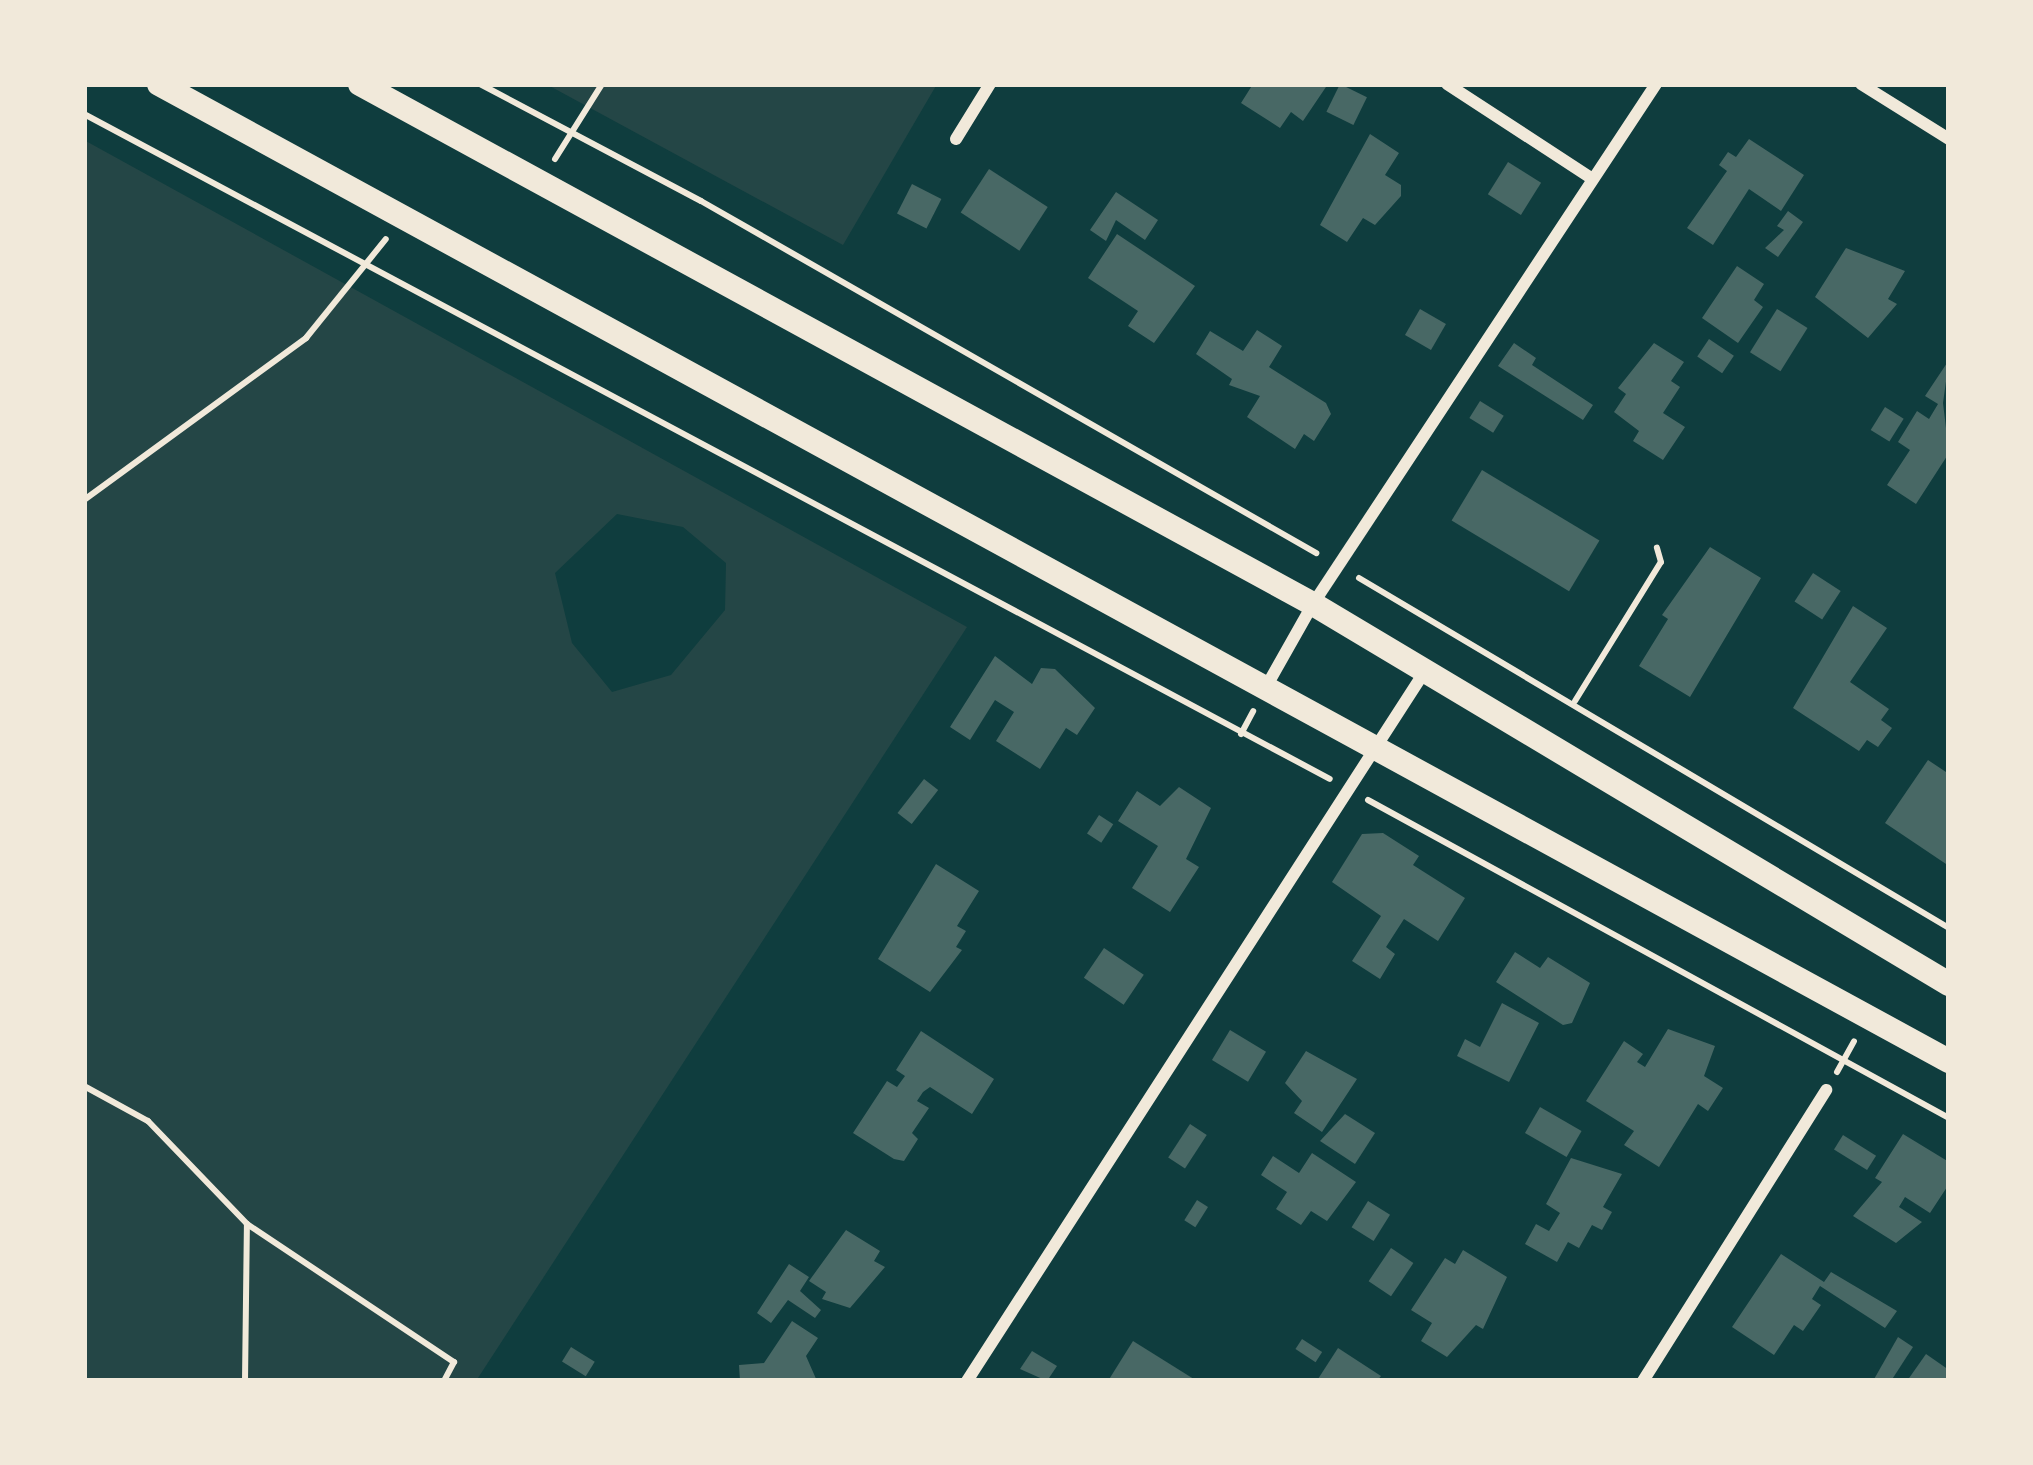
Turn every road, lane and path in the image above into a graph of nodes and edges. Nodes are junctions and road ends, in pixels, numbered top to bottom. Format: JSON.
{"nodes":[{"id":1,"x":159,"y":84,"type":"edge"},
{"id":2,"x":359,"y":84,"type":"edge"},
{"id":3,"x":479,"y":84,"type":"edge"},
{"id":4,"x":602,"y":84,"type":"edge"},
{"id":5,"x":990,"y":84,"type":"edge"},
{"id":6,"x":1447,"y":84,"type":"edge"},
{"id":7,"x":1656,"y":84,"type":"edge"},
{"id":8,"x":1861,"y":84,"type":"edge"},
{"id":9,"x":84,"y":114,"type":"edge"},
{"id":10,"x":571,"y":133,"type":"junction"},
{"id":11,"x":956,"y":139,"type":"dead end"},
{"id":12,"x":1949,"y":139,"type":"edge"},
{"id":13,"x":1591,"y":178,"type":"junction"},
{"id":14,"x":541,"y":183,"type":"junction"},
{"id":15,"x":404,"y":217,"type":"junction"},
{"id":16,"x":362,"y":269,"type":"junction"},
{"id":17,"x":84,"y":500,"type":"edge"},
{"id":18,"x":1657,"y":548,"type":"dead end"},
{"id":19,"x":1337,"y":566,"type":"junction"},
{"id":20,"x":1313,"y":604,"type":"junction"},
{"id":21,"x":1426,"y":671,"type":"junction"},
{"id":22,"x":1266,"y":687,"type":"junction"},
{"id":23,"x":1575,"y":701,"type":"junction"},
{"id":24,"x":1378,"y":748,"type":"junction"},
{"id":25,"x":1312,"y":770,"type":"dead end"},
{"id":26,"x":1370,"y":801,"type":"dead end"},
{"id":27,"x":1949,"y":928,"type":"edge"},
{"id":28,"x":1949,"y":984,"type":"edge"},
{"id":29,"x":1868,"y":1016,"type":"junction"},
{"id":30,"x":1843,"y":1060,"type":"junction"},
{"id":31,"x":1949,"y":1061,"type":"edge"},
{"id":32,"x":84,"y":1086,"type":"edge"},
{"id":33,"x":1826,"y":1090,"type":"joint"},
{"id":34,"x":1949,"y":1118,"type":"edge"},
{"id":35,"x":247,"y":1224,"type":"junction"},
{"id":36,"x":245,"y":1381,"type":"edge"},
{"id":37,"x":444,"y":1381,"type":"edge"},
{"id":38,"x":967,"y":1381,"type":"edge"},
{"id":39,"x":1643,"y":1381,"type":"edge"}],
"edges":[{"from":1,"to":15,"type":"main road"},
{"from":2,"to":14,"type":"main road"},
{"from":3,"to":10,"type":"path"},
{"from":4,"to":10,"type":"path"},
{"from":5,"to":11,"type":"street"},
{"from":6,"to":13,"type":"street"},
{"from":7,"to":13,"type":"street"},
{"from":8,"to":12,"type":"street"},
{"from":9,"to":16,"type":"path"},
{"from":10,"to":14,"type":"path"},
{"from":10,"to":19,"type":"path"},
{"from":13,"to":19,"type":"street"},
{"from":14,"to":20,"type":"main road"},
{"from":15,"to":16,"type":"path"},
{"from":15,"to":22,"type":"main road"},
{"from":16,"to":17,"type":"path"},
{"from":16,"to":25,"type":"path"},
{"from":18,"to":23,"type":"path"},
{"from":19,"to":20,"type":"street"},
{"from":19,"to":23,"type":"path"},
{"from":20,"to":21,"type":"main road"},
{"from":20,"to":22,"type":"street"},
{"from":21,"to":24,"type":"street"},
{"from":21,"to":28,"type":"main road"},
{"from":22,"to":24,"type":"main road"},
{"from":23,"to":27,"type":"path"},
{"from":24,"to":29,"type":"main road"},
{"from":24,"to":38,"type":"street"},
{"from":26,"to":30,"type":"path"},
{"from":29,"to":30,"type":"path"},
{"from":29,"to":31,"type":"main road"},
{"from":30,"to":33,"type":"path"},
{"from":30,"to":34,"type":"path"},
{"from":32,"to":35,"type":"path"},
{"from":33,"to":39,"type":"street"},
{"from":35,"to":36,"type":"path"},
{"from":35,"to":37,"type":"path"}]}
